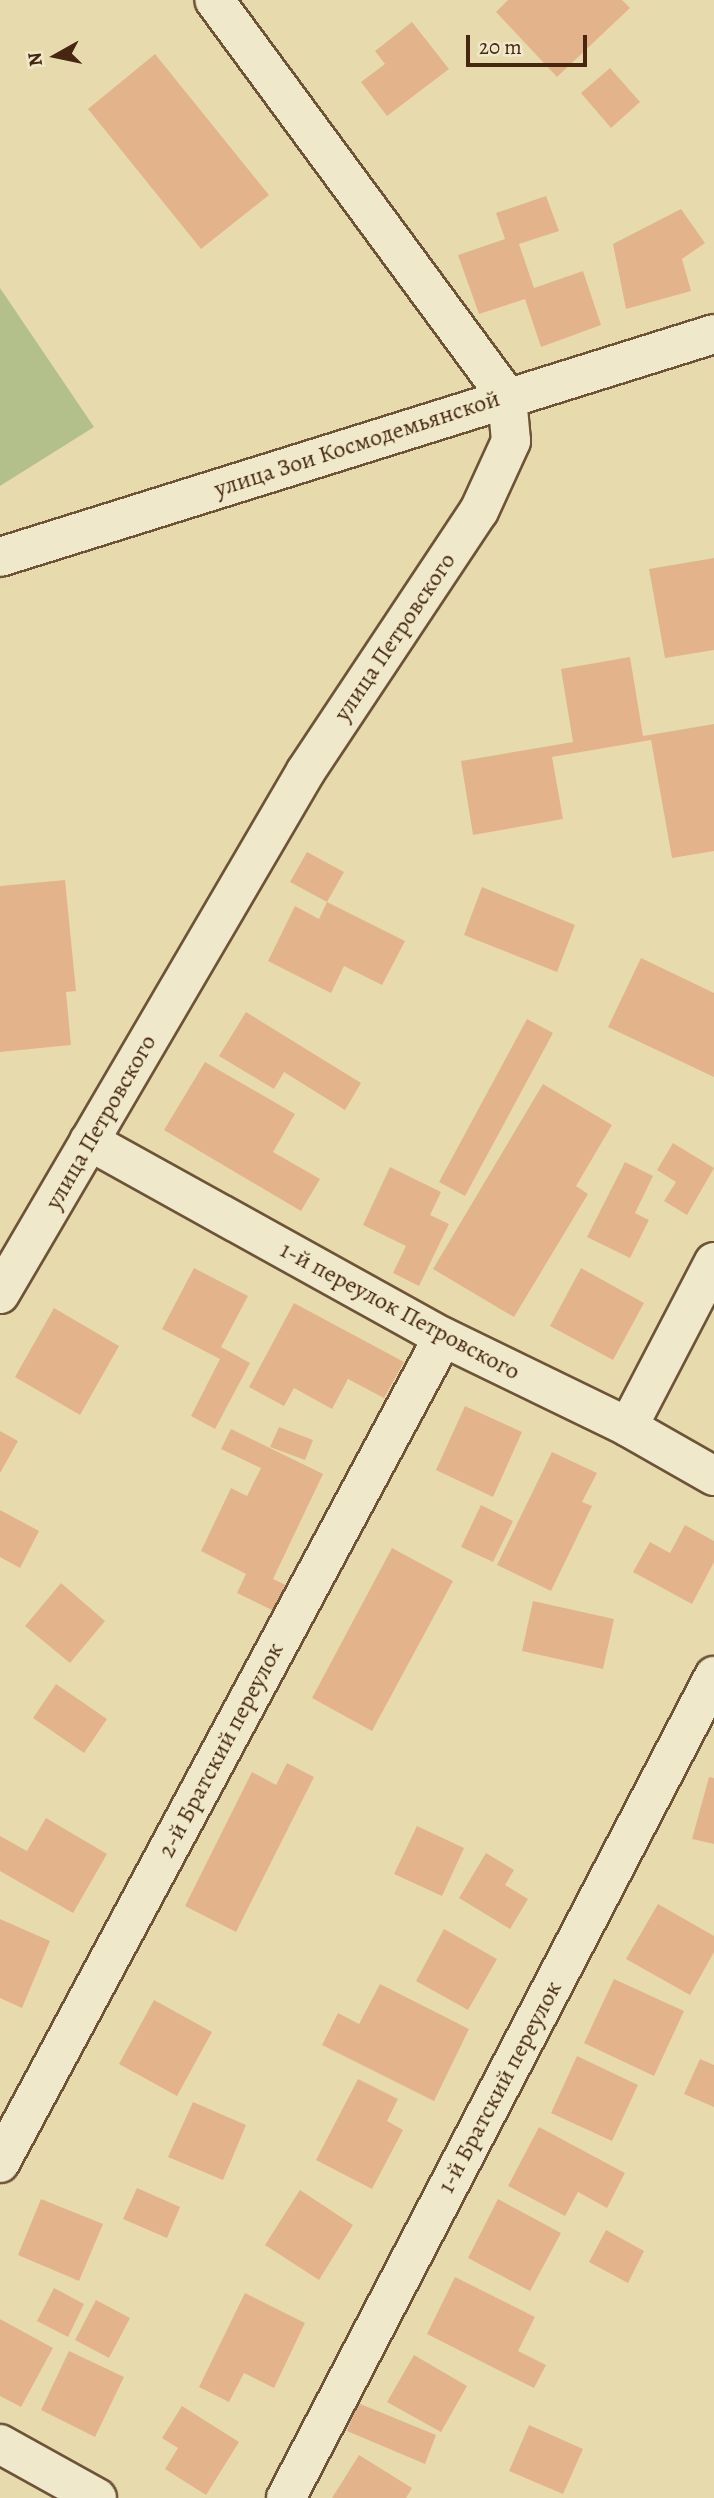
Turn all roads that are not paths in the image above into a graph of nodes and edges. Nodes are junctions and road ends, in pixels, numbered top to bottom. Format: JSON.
{"nodes":[{"id":1,"x":214,"y":0,"type":"edge"},
{"id":2,"x":714,"y":334,"type":"edge"},
{"id":3,"x":507,"y":397,"type":"junction"},
{"id":4,"x":0,"y":557,"type":"edge"},
{"id":5,"x":89,"y":1142,"type":"junction"},
{"id":6,"x":714,"y":1262,"type":"edge"},
{"id":7,"x":0,"y":1294,"type":"edge"},
{"id":8,"x":443,"y":1337,"type":"junction"},
{"id":9,"x":628,"y":1427,"type":"junction"},
{"id":10,"x":714,"y":1476,"type":"edge"},
{"id":11,"x":714,"y":1676,"type":"edge"},
{"id":12,"x":0,"y":2163,"type":"edge"},
{"id":13,"x":0,"y":2444,"type":"edge"},
{"id":14,"x":97,"y":2498,"type":"edge"},
{"id":15,"x":286,"y":2498,"type":"edge"}],
"edges":[{"from":1,"to":3,"type":"street"},
{"from":2,"to":3,"type":"street","name":"улица Зои Космодемьянской"},
{"from":3,"to":4,"type":"street","name":"улица Зои Космодемьянской"},
{"from":3,"to":5,"type":"street","name":"улица Петровского"},
{"from":5,"to":7,"type":"street","name":"улица Петровского"},
{"from":5,"to":8,"type":"street","name":"1-й переулок Петровского"},
{"from":6,"to":9,"type":"street"},
{"from":8,"to":9,"type":"street","name":"1-й переулок Петровского"},
{"from":8,"to":12,"type":"street","name":"2-й Братский переулок"},
{"from":9,"to":10,"type":"street","name":"1-й переулок Петровского"},
{"from":11,"to":15,"type":"street","name":"1-й Братский переулок"},
{"from":13,"to":14,"type":"street"}]}
